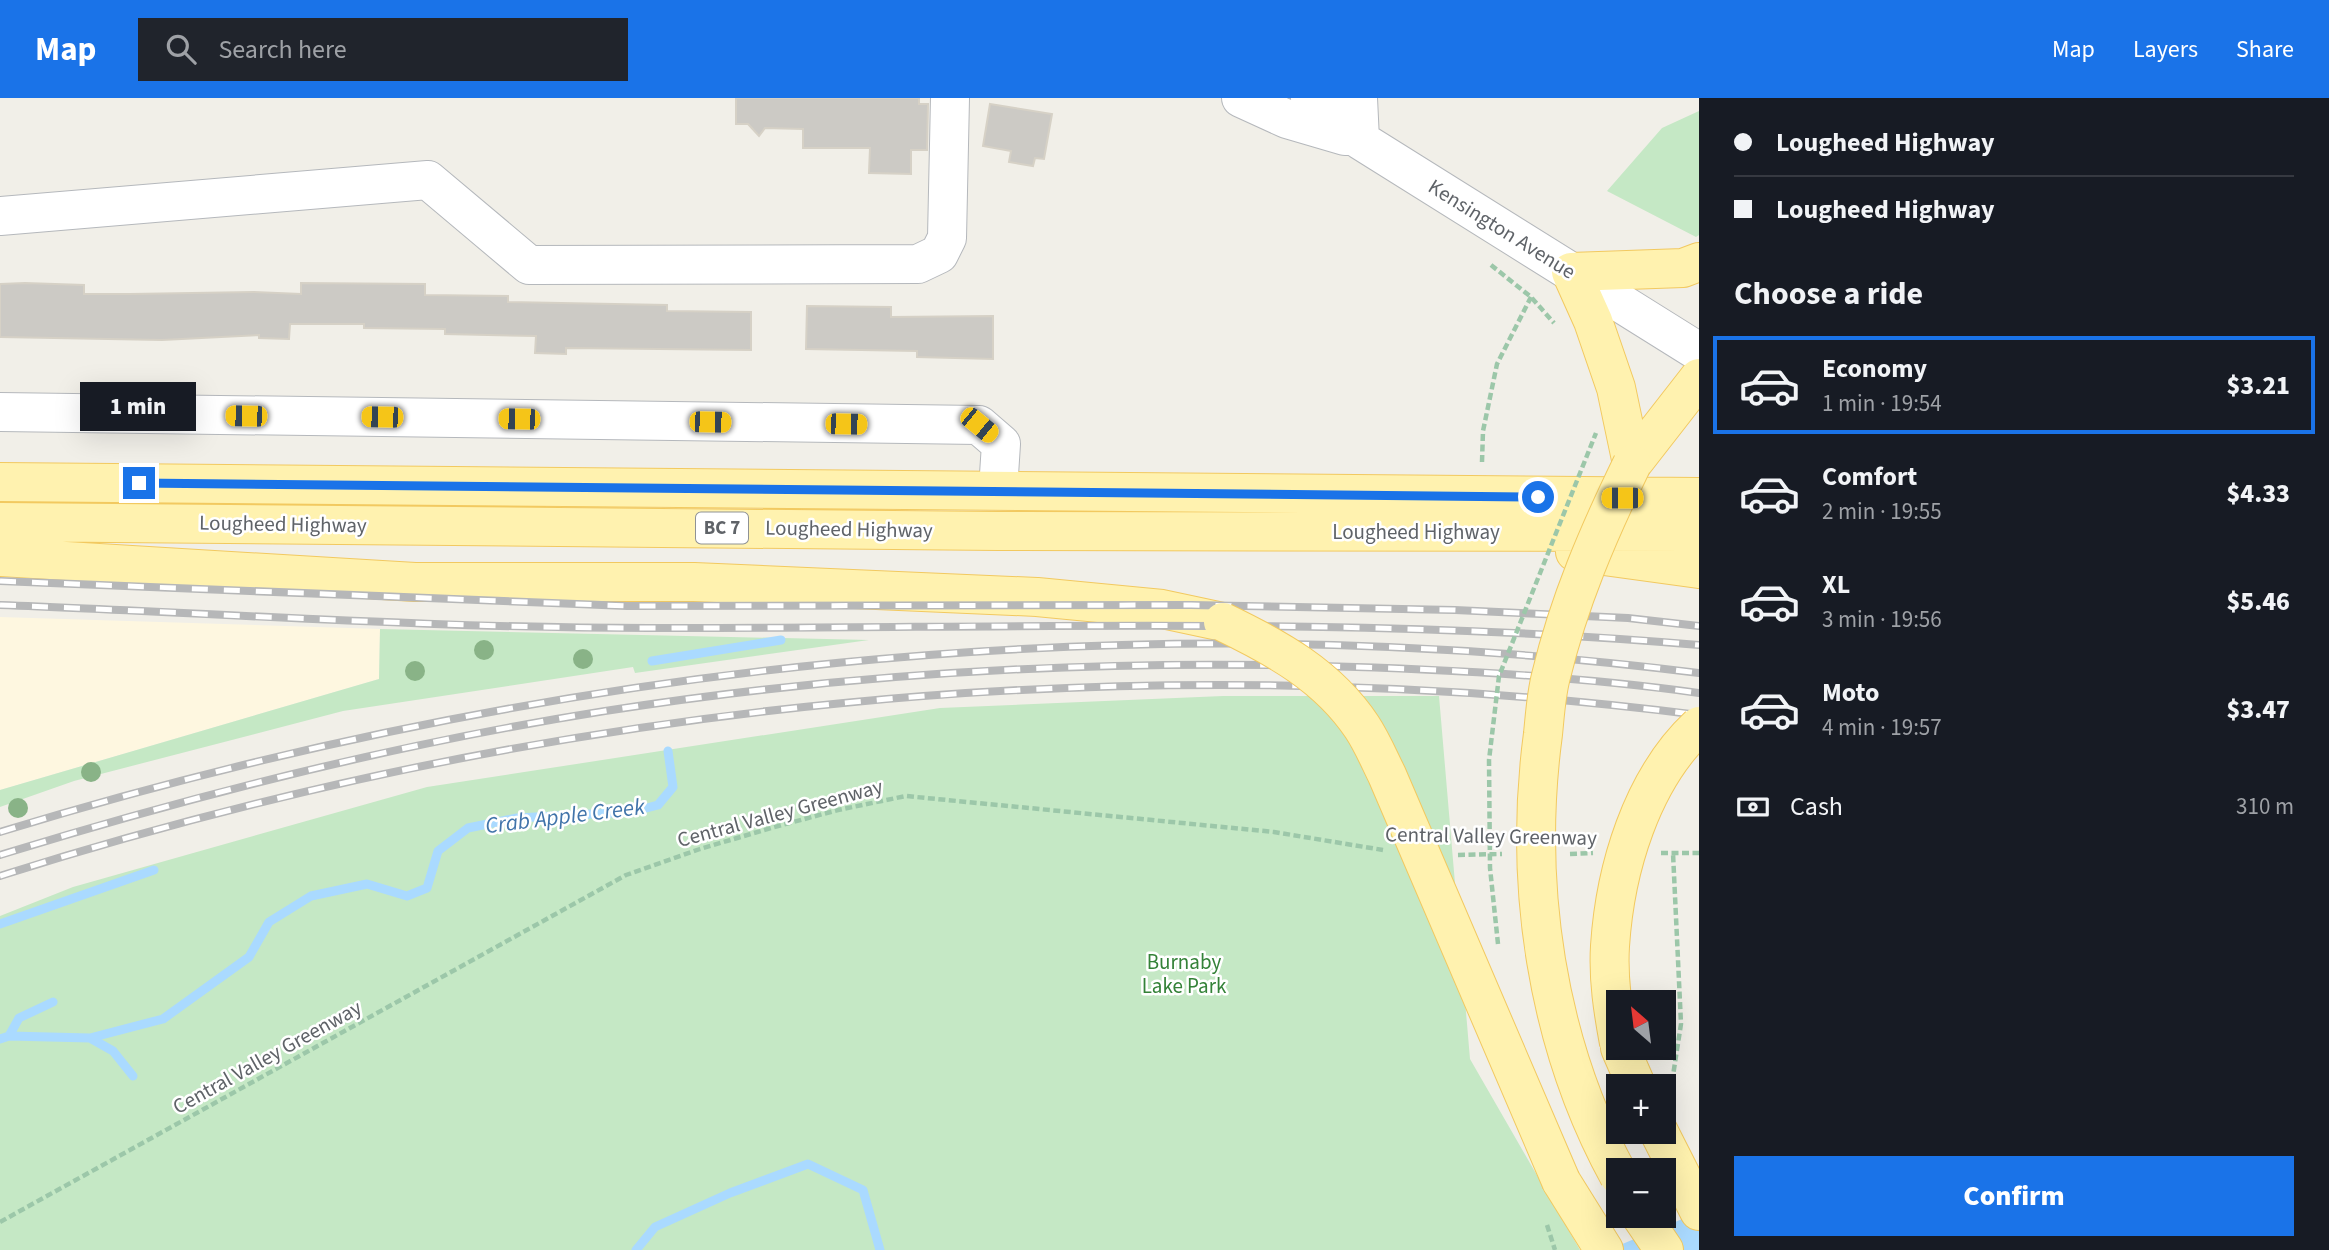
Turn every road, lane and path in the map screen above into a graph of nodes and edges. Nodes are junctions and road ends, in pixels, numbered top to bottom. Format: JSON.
{"nodes":[{"id":1,"x":950,"y":98,"type":"edge"},
{"id":2,"x":1241,"y":98,"type":"edge"},
{"id":3,"x":1310,"y":98,"type":"edge"},
{"id":4,"x":1358,"y":98,"type":"edge"},
{"id":5,"x":1360,"y":140,"type":"junction"},
{"id":6,"x":0,"y":216,"type":"edge"},
{"id":7,"x":1699,"y":262,"type":"edge"},
{"id":8,"x":1489,"y":263,"type":"dead end"},
{"id":9,"x":1571,"y":272,"type":"junction"},
{"id":10,"x":1531,"y":298,"type":"junction"},
{"id":11,"x":1558,"y":327,"type":"dead end"},
{"id":12,"x":1699,"y":352,"type":"edge"},
{"id":13,"x":1699,"y":378,"type":"edge"},
{"id":14,"x":0,"y":412,"type":"edge"},
{"id":15,"x":1620,"y":439,"type":"junction"},
{"id":16,"x":1481,"y":466,"type":"dead end"},
{"id":17,"x":0,"y":482,"type":"edge"},
{"id":18,"x":998,"y":490,"type":"junction"},
{"id":19,"x":1699,"y":497,"type":"edge"},
{"id":20,"x":0,"y":522,"type":"edge"},
{"id":21,"x":1699,"y":532,"type":"edge"},
{"id":22,"x":1445,"y":533,"type":"junction"},
{"id":23,"x":0,"y":557,"type":"edge"},
{"id":24,"x":1699,"y":569,"type":"edge"},
{"id":25,"x":1699,"y":726,"type":"edge"},
{"id":26,"x":1384,"y":850,"type":"dead end"},
{"id":27,"x":1607,"y":853,"type":"dead end"},
{"id":28,"x":1660,"y":853,"type":"dead end"},
{"id":29,"x":1673,"y":853,"type":"junction"},
{"id":30,"x":1699,"y":853,"type":"edge"},
{"id":31,"x":1449,"y":854,"type":"dead end"},
{"id":32,"x":1515,"y":854,"type":"dead end"},
{"id":33,"x":1567,"y":854,"type":"dead end"},
{"id":34,"x":1611,"y":990,"type":"edge"},
{"id":35,"x":1629,"y":1060,"type":"edge"},
{"id":36,"x":1640,"y":1074,"type":"edge"},
{"id":37,"x":1660,"y":1074,"type":"edge"},
{"id":38,"x":1665,"y":1144,"type":"edge"},
{"id":39,"x":1609,"y":1158,"type":"edge"},
{"id":40,"x":1699,"y":1211,"type":"edge"},
{"id":41,"x":0,"y":1222,"type":"edge"},
{"id":42,"x":1649,"y":1228,"type":"edge"},
{"id":43,"x":1550,"y":1238,"type":"dead end"},
{"id":44,"x":1555,"y":1250,"type":"edge"},
{"id":45,"x":1604,"y":1250,"type":"edge"},
{"id":46,"x":1664,"y":1250,"type":"edge"}],
"edges":[{"from":1,"to":6,"type":"street"},
{"from":2,"to":5,"type":"street"},
{"from":3,"to":5,"type":"street","name":"Kensington Avenue"},
{"from":4,"to":5,"type":"street"},
{"from":5,"to":9,"type":"street","name":"Kensington Avenue"},
{"from":7,"to":9,"type":"main road"},
{"from":8,"to":10,"type":"path"},
{"from":9,"to":12,"type":"street","name":"Kensington Avenue"},
{"from":9,"to":15,"type":"main road"},
{"from":10,"to":11,"type":"path"},
{"from":10,"to":16,"type":"path"},
{"from":13,"to":15,"type":"main road"},
{"from":14,"to":18,"type":"street"},
{"from":15,"to":39,"type":"main road","bridge":true},
{"from":17,"to":18,"type":"main road","name":"Lougheed Highway","number":"BC 7"},
{"from":18,"to":19,"type":"main road","name":"Lougheed Highway","number":"BC 7"},
{"from":20,"to":22,"type":"main road","name":"Lougheed Highway","number":"BC 7"},
{"from":21,"to":22,"type":"main road","name":"Lougheed Highway","number":"BC 7"},
{"from":22,"to":24,"type":"main road"},
{"from":23,"to":45,"type":"main road","bridge":true},
{"from":25,"to":34,"type":"main road","bridge":true},
{"from":26,"to":41,"type":"path","name":"Central Valley Greenway"},
{"from":27,"to":33,"type":"path","name":"Central Valley Greenway"},
{"from":28,"to":29,"type":"path"},
{"from":29,"to":30,"type":"path"},
{"from":29,"to":37,"type":"path"},
{"from":31,"to":32,"type":"path","name":"Central Valley Greenway"},
{"from":35,"to":36,"type":"main road"},
{"from":38,"to":40,"type":"main road"},
{"from":42,"to":46,"type":"main road"},
{"from":43,"to":44,"type":"path"}]}
